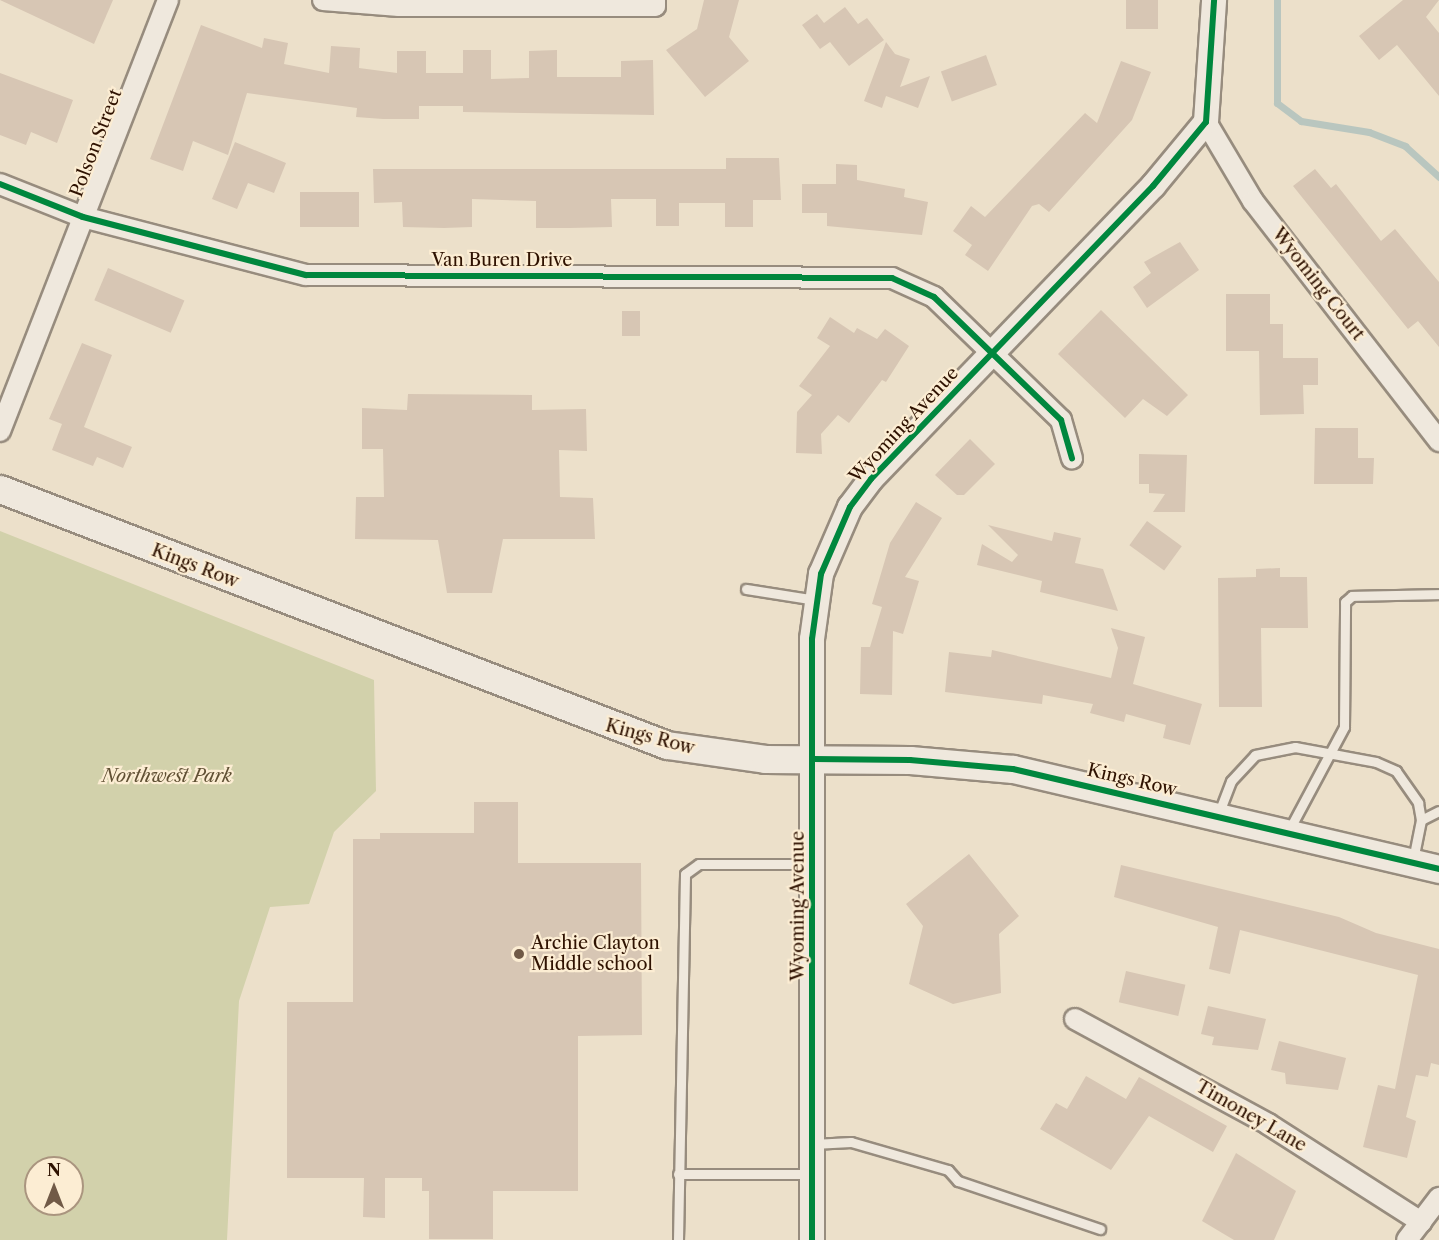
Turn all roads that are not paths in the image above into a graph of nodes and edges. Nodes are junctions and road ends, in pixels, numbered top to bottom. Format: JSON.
{"nodes":[{"id":1,"x":168,"y":0,"type":"edge"},
{"id":2,"x":323,"y":0,"type":"edge"},
{"id":3,"x":1214,"y":0,"type":"edge"},
{"id":4,"x":655,"y":3,"type":"edge"},
{"id":5,"x":1206,"y":122,"type":"junction"},
{"id":6,"x":0,"y":184,"type":"edge"},
{"id":7,"x":83,"y":217,"type":"junction"},
{"id":8,"x":993,"y":352,"type":"junction"},
{"id":9,"x":0,"y":431,"type":"edge"},
{"id":10,"x":1439,"y":441,"type":"edge"},
{"id":11,"x":1072,"y":458,"type":"dead end"},
{"id":12,"x":0,"y":489,"type":"edge"},
{"id":13,"x":746,"y":588,"type":"dead end"},
{"id":14,"x":1439,"y":594,"type":"edge"},
{"id":15,"x":816,"y":600,"type":"junction"},
{"id":16,"x":1327,"y":753,"type":"junction"},
{"id":17,"x":813,"y":759,"type":"junction"},
{"id":18,"x":1439,"y":811,"type":"edge"},
{"id":19,"x":1218,"y":815,"type":"junction"},
{"id":20,"x":1421,"y":820,"type":"junction"},
{"id":21,"x":1288,"y":832,"type":"junction"},
{"id":22,"x":1412,"y":862,"type":"junction"},
{"id":23,"x":813,"y":864,"type":"junction"},
{"id":24,"x":1439,"y":869,"type":"edge"},
{"id":25,"x":1076,"y":1019,"type":"dead end"},
{"id":26,"x":813,"y":1144,"type":"junction"},
{"id":27,"x":678,"y":1174,"type":"junction"},
{"id":28,"x":812,"y":1174,"type":"junction"},
{"id":29,"x":1439,"y":1198,"type":"edge"},
{"id":30,"x":1421,"y":1222,"type":"junction"},
{"id":31,"x":1101,"y":1229,"type":"dead end"},
{"id":32,"x":678,"y":1240,"type":"edge"},
{"id":33,"x":812,"y":1240,"type":"edge"},
{"id":34,"x":1407,"y":1240,"type":"edge"}],
"edges":[{"from":1,"to":7,"type":"street","name":"Polson Street"},
{"from":2,"to":4,"type":"street"},
{"from":3,"to":5,"type":"street"},
{"from":5,"to":8,"type":"street","name":"Wyoming Avenue"},
{"from":5,"to":10,"type":"street","name":"Wyoming Court"},
{"from":6,"to":7,"type":"street","name":"Van Buren Drive"},
{"from":7,"to":8,"type":"street","name":"Van Buren Drive"},
{"from":7,"to":9,"type":"street","name":"Polson Street"},
{"from":8,"to":11,"type":"street","name":"Van Buren Drive"},
{"from":8,"to":15,"type":"street","name":"Wyoming Avenue"},
{"from":12,"to":17,"type":"main road","name":"Kings Row"},
{"from":13,"to":15,"type":"lane"},
{"from":14,"to":16,"type":"lane"},
{"from":15,"to":17,"type":"street","name":"Wyoming Avenue"},
{"from":16,"to":19,"type":"lane"},
{"from":16,"to":20,"type":"lane"},
{"from":16,"to":21,"type":"lane"},
{"from":17,"to":19,"type":"main road","name":"Kings Row"},
{"from":17,"to":23,"type":"street","name":"Wyoming Avenue"},
{"from":18,"to":20,"type":"lane"},
{"from":19,"to":21,"type":"main road","name":"Kings Row"},
{"from":20,"to":22,"type":"lane"},
{"from":21,"to":22,"type":"main road","name":"Kings Row"},
{"from":22,"to":24,"type":"main road","name":"Kings Row"},
{"from":23,"to":26,"type":"street","name":"Wyoming Avenue"},
{"from":23,"to":27,"type":"lane"},
{"from":25,"to":30,"type":"street","name":"Timoney Lane"},
{"from":26,"to":28,"type":"street","name":"Wyoming Avenue"},
{"from":26,"to":31,"type":"lane"},
{"from":27,"to":28,"type":"lane"},
{"from":27,"to":32,"type":"lane"},
{"from":28,"to":33,"type":"street","name":"Wyoming Avenue"},
{"from":29,"to":30,"type":"street"},
{"from":30,"to":34,"type":"street"}]}
